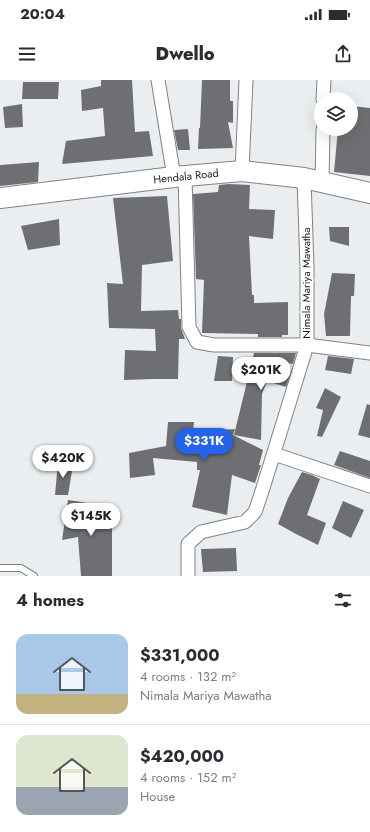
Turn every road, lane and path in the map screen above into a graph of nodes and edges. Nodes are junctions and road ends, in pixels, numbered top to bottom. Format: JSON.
{"nodes":[{"id":1,"x":158,"y":80,"type":"edge"},
{"id":2,"x":246,"y":80,"type":"edge"},
{"id":3,"x":324,"y":80,"type":"edge"},
{"id":4,"x":323,"y":92,"type":"edge"},
{"id":5,"x":322,"y":136,"type":"edge"},
{"id":6,"x":242,"y":171,"type":"junction"},
{"id":7,"x":179,"y":176,"type":"junction"},
{"id":8,"x":313,"y":180,"type":"junction"},
{"id":9,"x":370,"y":193,"type":"edge"},
{"id":10,"x":0,"y":198,"type":"edge"},
{"id":11,"x":307,"y":345,"type":"junction"},
{"id":12,"x":370,"y":353,"type":"edge"},
{"id":13,"x":274,"y":454,"type":"junction"},
{"id":14,"x":370,"y":486,"type":"edge"},
{"id":15,"x":0,"y":568,"type":"edge"},
{"id":16,"x":34,"y":576,"type":"edge"},
{"id":17,"x":188,"y":576,"type":"edge"}],
"edges":[{"from":1,"to":7,"type":"street"},
{"from":2,"to":6,"type":"street"},
{"from":3,"to":4,"type":"street"},
{"from":5,"to":8,"type":"street","name":"Nimala Mariya Mawatha"},
{"from":6,"to":7,"type":"main road","name":"Hendala Road"},
{"from":6,"to":8,"type":"main road","name":"Hendala Road"},
{"from":7,"to":10,"type":"main road","name":"Hendala Road"},
{"from":7,"to":11,"type":"street"},
{"from":8,"to":9,"type":"main road","name":"Hendala Road"},
{"from":8,"to":11,"type":"street","name":"Nimala Mariya Mawatha"},
{"from":11,"to":12,"type":"street"},
{"from":11,"to":13,"type":"street","name":"Nimala Mariya Mawatha"},
{"from":13,"to":14,"type":"street"},
{"from":13,"to":17,"type":"street","name":"Nimala Mariya Mawatha"},
{"from":15,"to":16,"type":"lane"}]}
